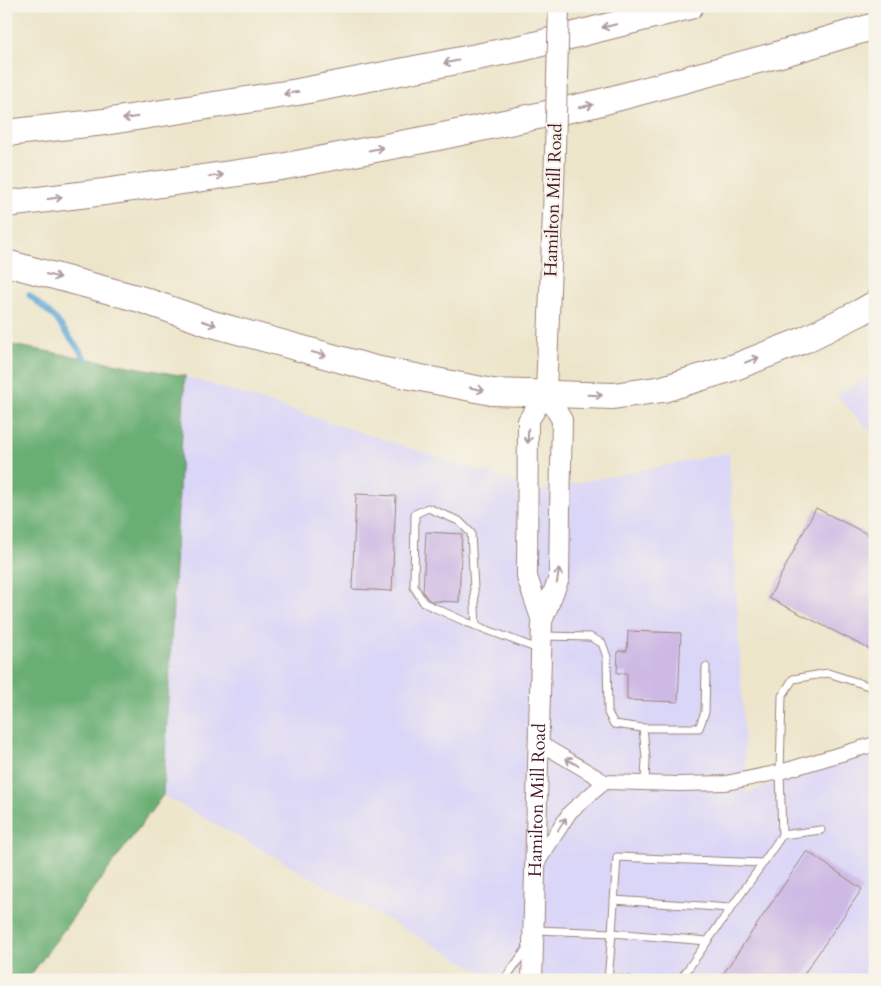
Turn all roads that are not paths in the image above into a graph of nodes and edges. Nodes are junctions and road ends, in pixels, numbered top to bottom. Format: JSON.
{"nodes":[{"id":1,"x":559,"y":6,"type":"edge"},
{"id":2,"x":690,"y":6,"type":"edge"},
{"id":3,"x":875,"y":26,"type":"edge"},
{"id":4,"x":6,"y":133,"type":"edge"},
{"id":5,"x":6,"y":204,"type":"edge"},
{"id":6,"x":6,"y":263,"type":"edge"},
{"id":7,"x":875,"y":304,"type":"edge"},
{"id":8,"x":546,"y":393,"type":"junction"},
{"id":9,"x":476,"y":626,"type":"junction"},
{"id":10,"x":541,"y":636,"type":"junction"},
{"id":11,"x":706,"y":667,"type":"dead end"},
{"id":12,"x":875,"y":688,"type":"edge"},
{"id":13,"x":642,"y":728,"type":"junction"},
{"id":14,"x":538,"y":742,"type":"junction"},
{"id":15,"x":875,"y":744,"type":"edge"},
{"id":16,"x":780,"y":772,"type":"junction"},
{"id":17,"x":606,"y":782,"type":"junction"},
{"id":18,"x":645,"y":783,"type":"junction"},
{"id":19,"x":821,"y":830,"type":"dead end"},
{"id":20,"x":782,"y":835,"type":"junction"},
{"id":21,"x":763,"y":863,"type":"junction"},
{"id":22,"x":536,"y":866,"type":"junction"},
{"id":23,"x":614,"y":900,"type":"junction"},
{"id":24,"x":730,"y":908,"type":"junction"},
{"id":25,"x":612,"y":933,"type":"junction"},
{"id":26,"x":533,"y":935,"type":"junction"},
{"id":27,"x":707,"y":941,"type":"junction"},
{"id":28,"x":875,"y":976,"type":"edge"},
{"id":29,"x":608,"y":979,"type":"edge"},
{"id":30,"x":504,"y":980,"type":"edge"},
{"id":31,"x":532,"y":980,"type":"edge"},
{"id":32,"x":630,"y":980,"type":"edge"},
{"id":33,"x":680,"y":980,"type":"edge"},
{"id":34,"x":871,"y":980,"type":"edge"}],
"edges":[{"from":1,"to":8,"type":"main road","name":"Hamilton Mill Road","bridge":true},
{"from":2,"to":4,"type":"highway","one_way":true},
{"from":5,"to":3,"type":"highway","one_way":true},
{"from":6,"to":8,"type":"highway","one_way":true},
{"from":8,"to":7,"type":"highway","one_way":true},
{"from":8,"to":10,"type":"main road","name":"Hamilton Mill Road","one_way":true},
{"from":10,"to":8,"type":"main road","name":"Hamilton Mill Road","one_way":true},
{"from":9,"to":9,"type":"lane"},
{"from":9,"to":10,"type":"lane"},
{"from":10,"to":13,"type":"lane"},
{"from":10,"to":14,"type":"main road","name":"Hamilton Mill Road"},
{"from":11,"to":13,"type":"lane"},
{"from":12,"to":16,"type":"lane"},
{"from":13,"to":18,"type":"lane"},
{"from":17,"to":14,"type":"street","one_way":true},
{"from":14,"to":22,"type":"main road","name":"Hamilton Mill Road"},
{"from":15,"to":16,"type":"street"},
{"from":16,"to":18,"type":"street"},
{"from":16,"to":20,"type":"lane"},
{"from":17,"to":18,"type":"street"},
{"from":22,"to":17,"type":"street","one_way":true},
{"from":19,"to":20,"type":"lane"},
{"from":20,"to":21,"type":"lane"},
{"from":21,"to":23,"type":"lane"},
{"from":21,"to":24,"type":"lane"},
{"from":22,"to":26,"type":"main road","name":"Hamilton Mill Road"},
{"from":23,"to":24,"type":"lane"},
{"from":23,"to":25,"type":"lane"},
{"from":24,"to":27,"type":"lane"},
{"from":25,"to":26,"type":"lane"},
{"from":25,"to":27,"type":"lane"},
{"from":25,"to":29,"type":"lane"},
{"from":26,"to":30,"type":"lane"},
{"from":26,"to":31,"type":"main road","name":"Hamilton Mill Road"},
{"from":27,"to":33,"type":"lane"},
{"from":28,"to":34,"type":"lane"},
{"from":29,"to":32,"type":"lane"}]}
